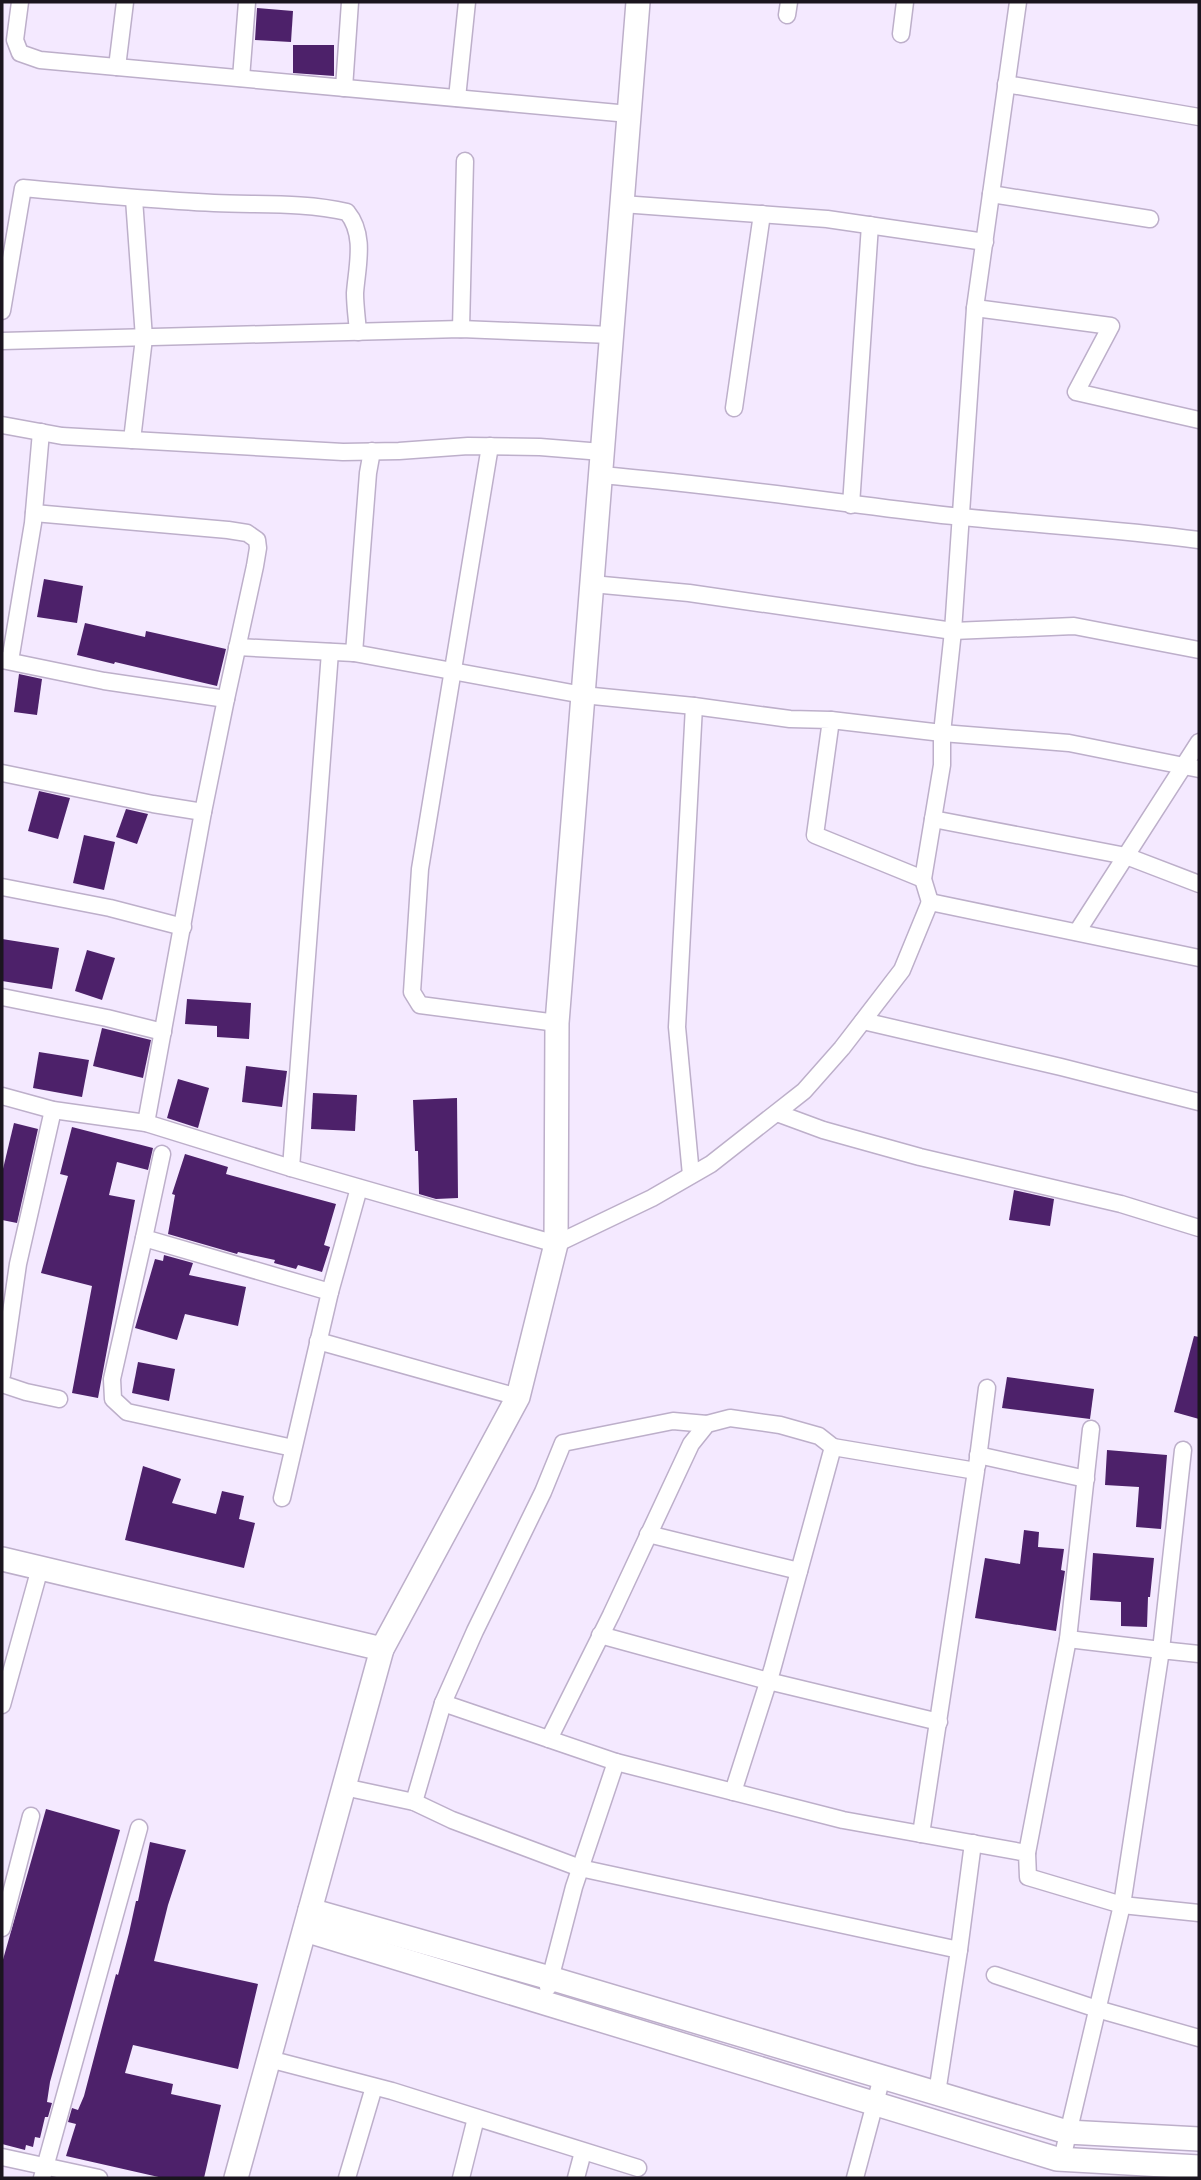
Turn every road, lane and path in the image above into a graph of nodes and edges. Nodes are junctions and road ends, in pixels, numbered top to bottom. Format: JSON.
{"nodes":[{"id":1,"x":20,"y":2,"type":"edge"},
{"id":2,"x":125,"y":2,"type":"edge"},
{"id":3,"x":247,"y":2,"type":"edge"},
{"id":4,"x":350,"y":2,"type":"edge"},
{"id":5,"x":467,"y":2,"type":"edge"},
{"id":6,"x":638,"y":2,"type":"edge"},
{"id":7,"x":905,"y":2,"type":"edge"},
{"id":8,"x":1018,"y":2,"type":"edge"},
{"id":9,"x":901,"y":34,"type":"dead end"},
{"id":10,"x":117,"y":67,"type":"junction"},
{"id":11,"x":242,"y":78,"type":"junction"},
{"id":12,"x":1006,"y":84,"type":"junction"},
{"id":13,"x":344,"y":88,"type":"junction"},
{"id":14,"x":457,"y":98,"type":"junction"},
{"id":15,"x":629,"y":114,"type":"junction"},
{"id":16,"x":1199,"y":117,"type":"edge"},
{"id":17,"x":465,"y":161,"type":"dead end"},
{"id":18,"x":991,"y":194,"type":"junction"},
{"id":19,"x":134,"y":199,"type":"junction"},
{"id":20,"x":622,"y":204,"type":"junction"},
{"id":21,"x":762,"y":214,"type":"junction"},
{"id":22,"x":1150,"y":219,"type":"dead end"},
{"id":23,"x":870,"y":225,"type":"junction"},
{"id":24,"x":985,"y":242,"type":"junction"},
{"id":25,"x":975,"y":308,"type":"junction"},
{"id":26,"x":2,"y":311,"type":"edge"},
{"id":27,"x":461,"y":329,"type":"junction"},
{"id":28,"x":358,"y":332,"type":"junction"},
{"id":29,"x":611,"y":335,"type":"junction"},
{"id":30,"x":144,"y":338,"type":"junction"},
{"id":31,"x":2,"y":341,"type":"edge"},
{"id":32,"x":734,"y":408,"type":"dead end"},
{"id":33,"x":1199,"y":420,"type":"edge"},
{"id":34,"x":2,"y":425,"type":"edge"},
{"id":35,"x":41,"y":432,"type":"junction"},
{"id":36,"x":132,"y":440,"type":"junction"},
{"id":37,"x":490,"y":446,"type":"junction"},
{"id":38,"x":372,"y":452,"type":"junction"},
{"id":39,"x":602,"y":452,"type":"junction"},
{"id":40,"x":600,"y":475,"type":"junction"},
{"id":41,"x":852,"y":505,"type":"junction"},
{"id":42,"x":34,"y":513,"type":"junction"},
{"id":43,"x":961,"y":517,"type":"junction"},
{"id":44,"x":1199,"y":540,"type":"edge"},
{"id":45,"x":592,"y":584,"type":"junction"},
{"id":46,"x":953,"y":631,"type":"junction"},
{"id":47,"x":237,"y":648,"type":"junction"},
{"id":48,"x":1199,"y":650,"type":"edge"},
{"id":49,"x":330,"y":652,"type":"junction"},
{"id":50,"x":354,"y":653,"type":"junction"},
{"id":51,"x":6,"y":661,"type":"edge"},
{"id":52,"x":453,"y":670,"type":"junction"},
{"id":53,"x":583,"y":695,"type":"junction"},
{"id":54,"x":226,"y":699,"type":"junction"},
{"id":55,"x":694,"y":706,"type":"junction"},
{"id":56,"x":831,"y":720,"type":"junction"},
{"id":57,"x":942,"y":733,"type":"junction"},
{"id":58,"x":1199,"y":742,"type":"edge"},
{"id":59,"x":1192,"y":767,"type":"edge"},
{"id":60,"x":2,"y":774,"type":"edge"},
{"id":61,"x":203,"y":812,"type":"junction"},
{"id":62,"x":933,"y":819,"type":"junction"},
{"id":63,"x":1126,"y":856,"type":"junction"},
{"id":64,"x":923,"y":879,"type":"junction"},
{"id":65,"x":1199,"y":884,"type":"edge"},
{"id":66,"x":2,"y":887,"type":"edge"},
{"id":67,"x":930,"y":902,"type":"junction"},
{"id":68,"x":183,"y":927,"type":"junction"},
{"id":69,"x":1077,"y":932,"type":"junction"},
{"id":70,"x":1199,"y":958,"type":"edge"},
{"id":71,"x":2,"y":997,"type":"edge"},
{"id":72,"x":863,"y":1021,"type":"junction"},
{"id":73,"x":557,"y":1023,"type":"junction"},
{"id":74,"x":163,"y":1032,"type":"junction"},
{"id":75,"x":2,"y":1096,"type":"edge"},
{"id":76,"x":1199,"y":1102,"type":"edge"},
{"id":77,"x":53,"y":1110,"type":"junction"},
{"id":78,"x":777,"y":1113,"type":"junction"},
{"id":79,"x":146,"y":1123,"type":"junction"},
{"id":80,"x":162,"y":1154,"type":"dead end"},
{"id":81,"x":291,"y":1168,"type":"junction"},
{"id":82,"x":691,"y":1175,"type":"junction"},
{"id":83,"x":359,"y":1188,"type":"junction"},
{"id":84,"x":1199,"y":1228,"type":"edge"},
{"id":85,"x":144,"y":1238,"type":"junction"},
{"id":86,"x":556,"y":1244,"type":"junction"},
{"id":87,"x":330,"y":1292,"type":"junction"},
{"id":88,"x":318,"y":1341,"type":"junction"},
{"id":89,"x":2,"y":1375,"type":"edge"},
{"id":90,"x":2,"y":1384,"type":"edge"},
{"id":91,"x":986,"y":1388,"type":"dead end"},
{"id":92,"x":518,"y":1397,"type":"junction"},
{"id":93,"x":59,"y":1399,"type":"dead end"},
{"id":94,"x":707,"y":1424,"type":"junction"},
{"id":95,"x":1091,"y":1429,"type":"dead end"},
{"id":96,"x":833,"y":1447,"type":"junction"},
{"id":97,"x":293,"y":1448,"type":"junction"},
{"id":98,"x":1183,"y":1450,"type":"dead end"},
{"id":99,"x":977,"y":1463,"type":"junction"},
{"id":100,"x":1086,"y":1479,"type":"junction"},
{"id":101,"x":282,"y":1498,"type":"dead end"},
{"id":102,"x":648,"y":1534,"type":"junction"},
{"id":103,"x":2,"y":1559,"type":"edge"},
{"id":104,"x":40,"y":1568,"type":"junction"},
{"id":105,"x":799,"y":1571,"type":"junction"},
{"id":106,"x":600,"y":1635,"type":"junction"},
{"id":107,"x":1068,"y":1639,"type":"junction"},
{"id":108,"x":382,"y":1649,"type":"junction"},
{"id":109,"x":1161,"y":1650,"type":"junction"},
{"id":110,"x":1199,"y":1654,"type":"edge"},
{"id":111,"x":768,"y":1681,"type":"junction"},
{"id":112,"x":2,"y":1701,"type":"edge"},
{"id":113,"x":443,"y":1703,"type":"junction"},
{"id":114,"x":939,"y":1722,"type":"junction"},
{"id":115,"x":549,"y":1739,"type":"junction"},
{"id":116,"x":616,"y":1762,"type":"junction"},
{"id":117,"x":344,"y":1787,"type":"junction"},
{"id":118,"x":733,"y":1792,"type":"junction"},
{"id":119,"x":414,"y":1802,"type":"junction"},
{"id":120,"x":31,"y":1815,"type":"dead end"},
{"id":121,"x":139,"y":1828,"type":"dead end"},
{"id":122,"x":921,"y":1834,"type":"junction"},
{"id":123,"x":973,"y":1843,"type":"junction"},
{"id":124,"x":1027,"y":1853,"type":"junction"},
{"id":125,"x":580,"y":1868,"type":"junction"},
{"id":126,"x":1122,"y":1905,"type":"junction"},
{"id":127,"x":1199,"y":1913,"type":"edge"},
{"id":128,"x":307,"y":1920,"type":"junction"},
{"id":129,"x":2,"y":1928,"type":"edge"},
{"id":130,"x":959,"y":1950,"type":"junction"},
{"id":131,"x":995,"y":1975,"type":"dead end"},
{"id":132,"x":550,"y":1978,"type":"junction"},
{"id":133,"x":544,"y":2002,"type":"junction"},
{"id":134,"x":1097,"y":2008,"type":"junction"},
{"id":135,"x":1199,"y":2038,"type":"edge"},
{"id":136,"x":269,"y":2059,"type":"junction"},
{"id":137,"x":882,"y":2077,"type":"junction"},
{"id":138,"x":374,"y":2087,"type":"junction"},
{"id":139,"x":937,"y":2094,"type":"junction"},
{"id":140,"x":874,"y":2102,"type":"junction"},
{"id":141,"x":476,"y":2118,"type":"junction"},
{"id":142,"x":1067,"y":2132,"type":"junction"},
{"id":143,"x":1199,"y":2138,"type":"edge"},
{"id":144,"x":583,"y":2152,"type":"junction"},
{"id":145,"x":2,"y":2157,"type":"edge"},
{"id":146,"x":1062,"y":2159,"type":"junction"},
{"id":147,"x":1199,"y":2167,"type":"edge"},
{"id":148,"x":638,"y":2168,"type":"dead end"},
{"id":149,"x":43,"y":2173,"type":"edge"},
{"id":150,"x":99,"y":2178,"type":"edge"},
{"id":151,"x":236,"y":2178,"type":"edge"},
{"id":152,"x":347,"y":2178,"type":"edge"},
{"id":153,"x":461,"y":2178,"type":"edge"},
{"id":154,"x":576,"y":2178,"type":"edge"},
{"id":155,"x":855,"y":2178,"type":"edge"}],
"edges":[{"from":1,"to":10,"type":"street"},
{"from":2,"to":10,"type":"street"},
{"from":3,"to":11,"type":"street"},
{"from":4,"to":13,"type":"street"},
{"from":5,"to":14,"type":"street"},
{"from":6,"to":15,"type":"street"},
{"from":7,"to":9,"type":"street"},
{"from":8,"to":12,"type":"street"},
{"from":10,"to":11,"type":"street"},
{"from":11,"to":13,"type":"street"},
{"from":12,"to":16,"type":"street"},
{"from":12,"to":18,"type":"street"},
{"from":13,"to":14,"type":"street"},
{"from":14,"to":15,"type":"street"},
{"from":15,"to":20,"type":"street"},
{"from":17,"to":27,"type":"street"},
{"from":18,"to":22,"type":"street"},
{"from":18,"to":24,"type":"street"},
{"from":19,"to":26,"type":"street"},
{"from":19,"to":28,"type":"street"},
{"from":19,"to":30,"type":"street"},
{"from":20,"to":21,"type":"street"},
{"from":20,"to":29,"type":"street"},
{"from":21,"to":23,"type":"street"},
{"from":21,"to":32,"type":"street"},
{"from":23,"to":24,"type":"street"},
{"from":23,"to":41,"type":"street"},
{"from":24,"to":25,"type":"street"},
{"from":25,"to":33,"type":"street"},
{"from":25,"to":43,"type":"street"},
{"from":27,"to":28,"type":"street"},
{"from":27,"to":29,"type":"street"},
{"from":28,"to":30,"type":"street"},
{"from":29,"to":39,"type":"street"},
{"from":30,"to":31,"type":"street"},
{"from":30,"to":36,"type":"street"},
{"from":34,"to":35,"type":"street"},
{"from":35,"to":36,"type":"street"},
{"from":35,"to":42,"type":"street"},
{"from":36,"to":38,"type":"street"},
{"from":37,"to":38,"type":"street"},
{"from":37,"to":39,"type":"street"},
{"from":37,"to":52,"type":"street"},
{"from":38,"to":50,"type":"street"},
{"from":39,"to":40,"type":"street"},
{"from":40,"to":41,"type":"street"},
{"from":40,"to":45,"type":"street"},
{"from":41,"to":43,"type":"street"},
{"from":42,"to":47,"type":"street"},
{"from":42,"to":51,"type":"street"},
{"from":43,"to":44,"type":"street"},
{"from":43,"to":46,"type":"street"},
{"from":45,"to":46,"type":"street"},
{"from":45,"to":53,"type":"street"},
{"from":46,"to":48,"type":"street"},
{"from":46,"to":57,"type":"street"},
{"from":47,"to":49,"type":"street"},
{"from":47,"to":54,"type":"street"},
{"from":49,"to":50,"type":"street"},
{"from":49,"to":81,"type":"street"},
{"from":50,"to":52,"type":"street"},
{"from":51,"to":54,"type":"street"},
{"from":52,"to":53,"type":"street"},
{"from":52,"to":73,"type":"street"},
{"from":53,"to":55,"type":"street"},
{"from":53,"to":73,"type":"street"},
{"from":54,"to":61,"type":"street"},
{"from":55,"to":56,"type":"street"},
{"from":55,"to":82,"type":"street"},
{"from":56,"to":57,"type":"street"},
{"from":56,"to":64,"type":"street"},
{"from":57,"to":59,"type":"street"},
{"from":57,"to":62,"type":"street"},
{"from":58,"to":59,"type":"street"},
{"from":59,"to":63,"type":"street"},
{"from":60,"to":61,"type":"street"},
{"from":61,"to":68,"type":"street"},
{"from":62,"to":63,"type":"street"},
{"from":62,"to":64,"type":"street"},
{"from":63,"to":65,"type":"street"},
{"from":63,"to":69,"type":"street"},
{"from":64,"to":67,"type":"street"},
{"from":66,"to":68,"type":"street"},
{"from":67,"to":69,"type":"street"},
{"from":67,"to":72,"type":"street"},
{"from":68,"to":74,"type":"street"},
{"from":69,"to":70,"type":"street"},
{"from":71,"to":74,"type":"street"},
{"from":72,"to":76,"type":"street"},
{"from":72,"to":78,"type":"street"},
{"from":73,"to":86,"type":"street"},
{"from":74,"to":79,"type":"street"},
{"from":75,"to":77,"type":"street"},
{"from":77,"to":79,"type":"street"},
{"from":77,"to":89,"type":"street"},
{"from":78,"to":82,"type":"street"},
{"from":78,"to":84,"type":"street"},
{"from":79,"to":81,"type":"street"},
{"from":80,"to":85,"type":"street"},
{"from":81,"to":83,"type":"street"},
{"from":82,"to":86,"type":"street"},
{"from":83,"to":86,"type":"street"},
{"from":83,"to":87,"type":"street"},
{"from":85,"to":87,"type":"street"},
{"from":85,"to":97,"type":"street"},
{"from":86,"to":92,"type":"street"},
{"from":87,"to":88,"type":"street"},
{"from":88,"to":92,"type":"street"},
{"from":88,"to":97,"type":"street"},
{"from":90,"to":93,"type":"street"},
{"from":91,"to":99,"type":"street"},
{"from":92,"to":108,"type":"street"},
{"from":94,"to":96,"type":"street"},
{"from":94,"to":102,"type":"street"},
{"from":94,"to":113,"type":"street"},
{"from":95,"to":100,"type":"street"},
{"from":96,"to":99,"type":"street"},
{"from":96,"to":105,"type":"street"},
{"from":97,"to":101,"type":"street"},
{"from":98,"to":109,"type":"street"},
{"from":99,"to":100,"type":"street"},
{"from":99,"to":114,"type":"street"},
{"from":100,"to":107,"type":"street"},
{"from":102,"to":105,"type":"street"},
{"from":102,"to":106,"type":"street"},
{"from":103,"to":104,"type":"street"},
{"from":104,"to":108,"type":"street"},
{"from":104,"to":112,"type":"street"},
{"from":105,"to":111,"type":"street"},
{"from":106,"to":111,"type":"street"},
{"from":106,"to":115,"type":"street"},
{"from":107,"to":109,"type":"street"},
{"from":107,"to":124,"type":"street"},
{"from":108,"to":117,"type":"street"},
{"from":109,"to":110,"type":"street"},
{"from":109,"to":126,"type":"street"},
{"from":111,"to":114,"type":"street"},
{"from":111,"to":118,"type":"street"},
{"from":113,"to":115,"type":"street"},
{"from":113,"to":119,"type":"street"},
{"from":114,"to":122,"type":"street"},
{"from":115,"to":116,"type":"street"},
{"from":116,"to":118,"type":"street"},
{"from":116,"to":125,"type":"street"},
{"from":117,"to":119,"type":"street"},
{"from":117,"to":128,"type":"street"},
{"from":118,"to":122,"type":"street"},
{"from":119,"to":125,"type":"street"},
{"from":120,"to":129,"type":"street"},
{"from":121,"to":149,"type":"street"},
{"from":122,"to":123,"type":"street"},
{"from":123,"to":124,"type":"street"},
{"from":123,"to":130,"type":"street"},
{"from":124,"to":126,"type":"street"},
{"from":125,"to":130,"type":"street"},
{"from":125,"to":132,"type":"street"},
{"from":126,"to":127,"type":"street"},
{"from":126,"to":134,"type":"street"},
{"from":128,"to":132,"type":"street"},
{"from":128,"to":133,"type":"street"},
{"from":128,"to":136,"type":"street"},
{"from":130,"to":139,"type":"street"},
{"from":131,"to":134,"type":"street"},
{"from":132,"to":133,"type":"street"},
{"from":132,"to":137,"type":"street"},
{"from":133,"to":140,"type":"street"},
{"from":134,"to":135,"type":"street"},
{"from":134,"to":142,"type":"street"},
{"from":136,"to":138,"type":"street"},
{"from":136,"to":151,"type":"street"},
{"from":137,"to":139,"type":"street"},
{"from":137,"to":140,"type":"street"},
{"from":138,"to":141,"type":"street"},
{"from":138,"to":152,"type":"street"},
{"from":139,"to":142,"type":"street"},
{"from":140,"to":146,"type":"street"},
{"from":140,"to":155,"type":"street"},
{"from":141,"to":144,"type":"street"},
{"from":141,"to":153,"type":"street"},
{"from":142,"to":143,"type":"street"},
{"from":142,"to":146,"type":"street"},
{"from":144,"to":148,"type":"street"},
{"from":144,"to":154,"type":"street"},
{"from":145,"to":149,"type":"street"},
{"from":146,"to":147,"type":"street"},
{"from":149,"to":150,"type":"street"}]}
